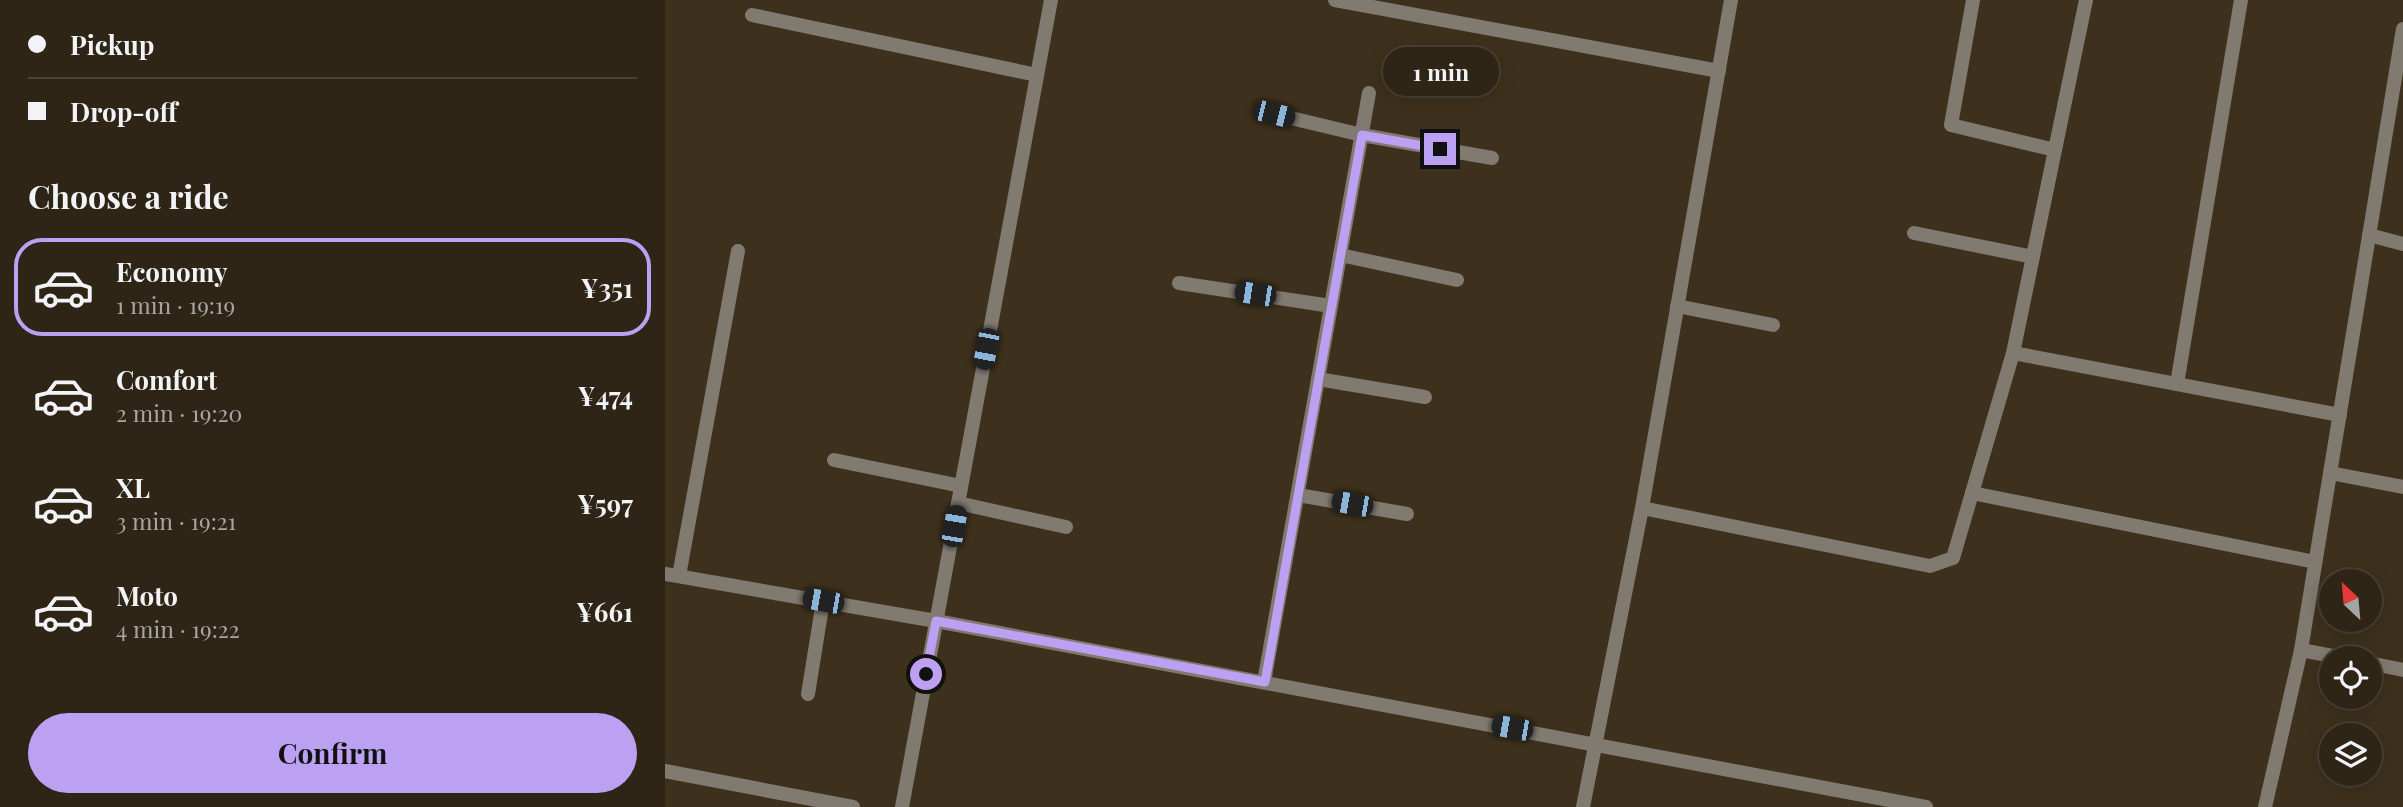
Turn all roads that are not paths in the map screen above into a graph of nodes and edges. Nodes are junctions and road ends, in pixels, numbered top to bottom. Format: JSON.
{"nodes":[{"id":1,"x":1051,"y":0,"type":"edge"},
{"id":2,"x":1335,"y":0,"type":"edge"},
{"id":3,"x":1731,"y":0,"type":"edge"},
{"id":4,"x":1973,"y":0,"type":"edge"},
{"id":5,"x":2086,"y":0,"type":"edge"},
{"id":6,"x":2241,"y":0,"type":"edge"},
{"id":7,"x":752,"y":15,"type":"dead end"},
{"id":8,"x":2403,"y":29,"type":"edge"},
{"id":9,"x":1719,"y":71,"type":"junction"},
{"id":10,"x":1037,"y":75,"type":"junction"},
{"id":11,"x":1369,"y":93,"type":"dead end"},
{"id":12,"x":1274,"y":114,"type":"dead end"},
{"id":13,"x":1362,"y":135,"type":"junction"},
{"id":14,"x":2055,"y":150,"type":"junction"},
{"id":15,"x":1492,"y":158,"type":"dead end"},
{"id":16,"x":1914,"y":233,"type":"dead end"},
{"id":17,"x":2369,"y":235,"type":"junction"},
{"id":18,"x":2403,"y":244,"type":"edge"},
{"id":19,"x":738,"y":251,"type":"dead end"},
{"id":20,"x":1340,"y":255,"type":"junction"},
{"id":21,"x":2033,"y":257,"type":"junction"},
{"id":22,"x":1457,"y":280,"type":"dead end"},
{"id":23,"x":1179,"y":283,"type":"dead end"},
{"id":24,"x":1331,"y":306,"type":"junction"},
{"id":25,"x":1677,"y":306,"type":"junction"},
{"id":26,"x":1773,"y":325,"type":"dead end"},
{"id":27,"x":2013,"y":353,"type":"junction"},
{"id":28,"x":1318,"y":379,"type":"junction"},
{"id":29,"x":2177,"y":384,"type":"junction"},
{"id":30,"x":1425,"y":397,"type":"dead end"},
{"id":31,"x":2340,"y":415,"type":"junction"},
{"id":32,"x":834,"y":460,"type":"dead end"},
{"id":33,"x":2330,"y":473,"type":"junction"},
{"id":34,"x":961,"y":486,"type":"junction"},
{"id":35,"x":2403,"y":486,"type":"edge"},
{"id":36,"x":1972,"y":493,"type":"junction"},
{"id":37,"x":1298,"y":495,"type":"junction"},
{"id":38,"x":958,"y":502,"type":"junction"},
{"id":39,"x":1641,"y":508,"type":"junction"},
{"id":40,"x":1407,"y":514,"type":"dead end"},
{"id":41,"x":1066,"y":527,"type":"dead end"},
{"id":42,"x":2315,"y":562,"type":"junction"},
{"id":43,"x":672,"y":575,"type":"edge"},
{"id":44,"x":823,"y":601,"type":"junction"},
{"id":45,"x":936,"y":621,"type":"junction"},
{"id":46,"x":2301,"y":650,"type":"junction"},
{"id":47,"x":2319,"y":653,"type":"edge"},
{"id":48,"x":2382,"y":666,"type":"edge"},
{"id":49,"x":2403,"y":670,"type":"edge"},
{"id":50,"x":1265,"y":682,"type":"junction"},
{"id":51,"x":808,"y":694,"type":"dead end"},
{"id":52,"x":1595,"y":743,"type":"junction"},
{"id":53,"x":665,"y":771,"type":"edge"},
{"id":54,"x":1917,"y":806,"type":"edge"},
{"id":55,"x":853,"y":807,"type":"edge"},
{"id":56,"x":902,"y":807,"type":"edge"},
{"id":57,"x":1583,"y":807,"type":"edge"},
{"id":58,"x":2265,"y":807,"type":"edge"}],
"edges":[{"from":1,"to":10,"type":"street"},
{"from":2,"to":9,"type":"street"},
{"from":3,"to":9,"type":"street"},
{"from":4,"to":14,"type":"street"},
{"from":5,"to":14,"type":"street"},
{"from":6,"to":29,"type":"street"},
{"from":7,"to":10,"type":"street"},
{"from":8,"to":17,"type":"street"},
{"from":9,"to":25,"type":"street"},
{"from":10,"to":34,"type":"street"},
{"from":11,"to":13,"type":"street"},
{"from":12,"to":13,"type":"street"},
{"from":13,"to":15,"type":"street"},
{"from":13,"to":20,"type":"street"},
{"from":14,"to":21,"type":"street"},
{"from":16,"to":21,"type":"street"},
{"from":17,"to":18,"type":"street"},
{"from":17,"to":31,"type":"street"},
{"from":19,"to":43,"type":"street"},
{"from":20,"to":22,"type":"street"},
{"from":20,"to":24,"type":"street"},
{"from":21,"to":27,"type":"street"},
{"from":23,"to":24,"type":"street"},
{"from":24,"to":28,"type":"street"},
{"from":25,"to":26,"type":"street"},
{"from":25,"to":39,"type":"street"},
{"from":27,"to":29,"type":"street"},
{"from":27,"to":36,"type":"street"},
{"from":28,"to":30,"type":"street"},
{"from":28,"to":37,"type":"street"},
{"from":29,"to":31,"type":"street"},
{"from":31,"to":33,"type":"street"},
{"from":32,"to":34,"type":"street"},
{"from":33,"to":35,"type":"street"},
{"from":33,"to":42,"type":"street"},
{"from":34,"to":38,"type":"street"},
{"from":36,"to":39,"type":"street"},
{"from":36,"to":42,"type":"street"},
{"from":37,"to":40,"type":"street"},
{"from":37,"to":50,"type":"street"},
{"from":38,"to":41,"type":"street"},
{"from":38,"to":45,"type":"street"},
{"from":39,"to":52,"type":"street"},
{"from":42,"to":46,"type":"street"},
{"from":43,"to":44,"type":"street"},
{"from":44,"to":45,"type":"street"},
{"from":44,"to":51,"type":"street"},
{"from":45,"to":50,"type":"street"},
{"from":45,"to":56,"type":"street"},
{"from":46,"to":47,"type":"street"},
{"from":46,"to":58,"type":"street"},
{"from":48,"to":49,"type":"street"},
{"from":50,"to":52,"type":"street"},
{"from":52,"to":54,"type":"street"},
{"from":52,"to":57,"type":"street"},
{"from":53,"to":55,"type":"street"}]}
